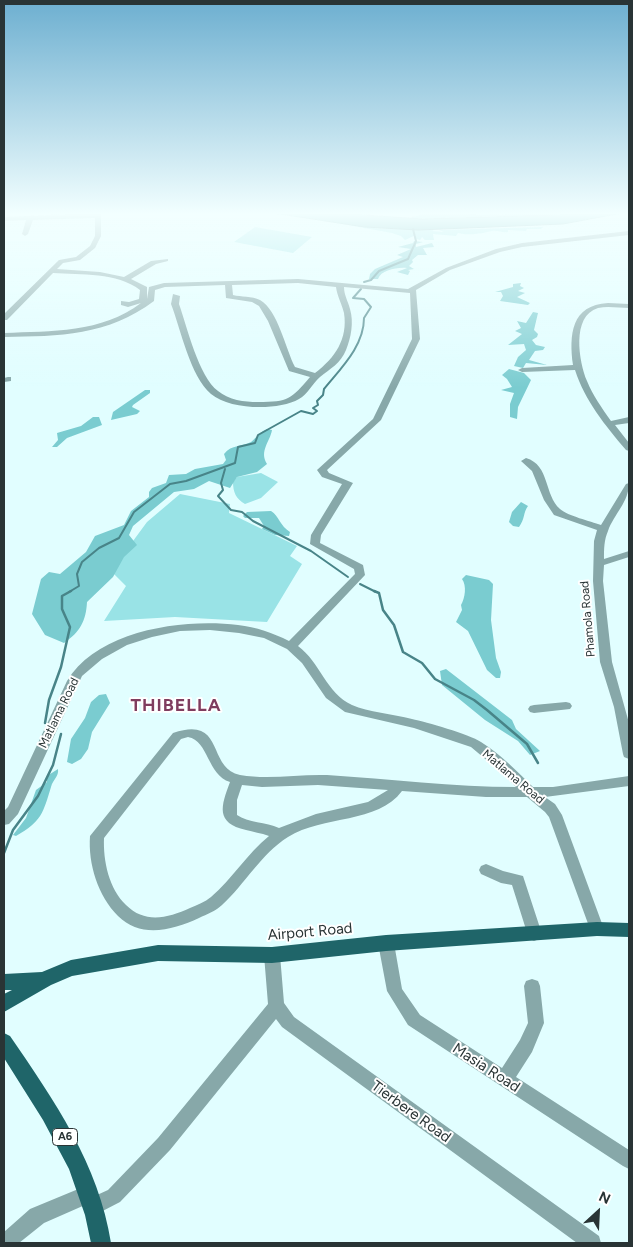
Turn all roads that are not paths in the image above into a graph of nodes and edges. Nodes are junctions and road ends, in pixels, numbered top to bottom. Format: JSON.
{"nodes":[{"id":1,"x":50,"y":271,"type":"edge"},
{"id":2,"x":52,"y":271,"type":"edge"},
{"id":3,"x":139,"y":271,"type":"edge"},
{"id":4,"x":444,"y":271,"type":"edge"},
{"id":5,"x":127,"y":278,"type":"junction"},
{"id":6,"x":228,"y":282,"type":"junction"},
{"id":7,"x":340,"y":285,"type":"junction"},
{"id":8,"x":413,"y":290,"type":"junction"},
{"id":9,"x":176,"y":296,"type":"dead end"},
{"id":10,"x":124,"y":303,"type":"dead end"},
{"id":11,"x":629,"y":306,"type":"edge"},
{"id":12,"x":4,"y":318,"type":"edge"},
{"id":13,"x":4,"y":335,"type":"edge"},
{"id":14,"x":576,"y":367,"type":"junction"},
{"id":15,"x":522,"y":370,"type":"dead end"},
{"id":16,"x":316,"y":376,"type":"junction"},
{"id":17,"x":629,"y":420,"type":"edge"},
{"id":18,"x":608,"y":424,"type":"junction"},
{"id":19,"x":629,"y":448,"type":"edge"},
{"id":20,"x":526,"y":462,"type":"dead end"},
{"id":21,"x":629,"y":486,"type":"edge"},
{"id":22,"x":603,"y":528,"type":"junction"},
{"id":23,"x":629,"y":554,"type":"edge"},
{"id":24,"x":599,"y":562,"type":"junction"},
{"id":25,"x":291,"y":646,"type":"junction"},
{"id":26,"x":566,"y":706,"type":"dead end"},
{"id":27,"x":534,"y":709,"type":"dead end"},
{"id":28,"x":629,"y":754,"type":"edge"},
{"id":29,"x":238,"y":779,"type":"junction"},
{"id":30,"x":629,"y":781,"type":"edge"},
{"id":31,"x":399,"y":786,"type":"junction"},
{"id":32,"x":530,"y":791,"type":"junction"},
{"id":33,"x":4,"y":820,"type":"edge"},
{"id":34,"x":278,"y":835,"type":"junction"},
{"id":35,"x":486,"y":870,"type":"dead end"},
{"id":36,"x":597,"y":929,"type":"junction"},
{"id":37,"x":629,"y":930,"type":"edge"},
{"id":38,"x":534,"y":934,"type":"junction"},
{"id":39,"x":386,"y":943,"type":"junction"},
{"id":40,"x":272,"y":955,"type":"junction"},
{"id":41,"x":45,"y":979,"type":"junction"},
{"id":42,"x":4,"y":982,"type":"edge"},
{"id":43,"x":532,"y":986,"type":"dead end"},
{"id":44,"x":4,"y":1004,"type":"edge"},
{"id":45,"x":276,"y":1006,"type":"junction"},
{"id":46,"x":4,"y":1042,"type":"edge"},
{"id":47,"x":505,"y":1080,"type":"junction"},
{"id":48,"x":629,"y":1160,"type":"edge"},
{"id":49,"x":91,"y":1200,"type":"junction"},
{"id":50,"x":5,"y":1243,"type":"edge"},
{"id":51,"x":101,"y":1243,"type":"edge"},
{"id":52,"x":592,"y":1243,"type":"edge"}],
"edges":[{"from":1,"to":12,"type":"street"},
{"from":2,"to":5,"type":"street"},
{"from":3,"to":5,"type":"street"},
{"from":4,"to":8,"type":"street"},
{"from":5,"to":10,"type":"street"},
{"from":6,"to":7,"type":"street"},
{"from":6,"to":13,"type":"street"},
{"from":6,"to":16,"type":"street"},
{"from":7,"to":8,"type":"street"},
{"from":7,"to":16,"type":"street"},
{"from":8,"to":25,"type":"street"},
{"from":9,"to":16,"type":"street"},
{"from":11,"to":14,"type":"street"},
{"from":14,"to":15,"type":"street"},
{"from":14,"to":18,"type":"street"},
{"from":17,"to":18,"type":"street"},
{"from":18,"to":19,"type":"street"},
{"from":20,"to":22,"type":"street"},
{"from":21,"to":22,"type":"street","name":"Phamola Road"},
{"from":22,"to":24,"type":"street","name":"Phamola Road"},
{"from":23,"to":24,"type":"street"},
{"from":24,"to":28,"type":"street","name":"Phamola Road"},
{"from":25,"to":32,"type":"street","name":"Matlama Road"},
{"from":25,"to":33,"type":"street","name":"Matlama Road"},
{"from":26,"to":27,"type":"street"},
{"from":29,"to":31,"type":"street"},
{"from":29,"to":34,"type":"street"},
{"from":29,"to":34,"type":"street"},
{"from":30,"to":32,"type":"street"},
{"from":31,"to":32,"type":"street"},
{"from":31,"to":34,"type":"street"},
{"from":32,"to":36,"type":"street","name":"Matlama Road"},
{"from":35,"to":38,"type":"street"},
{"from":36,"to":37,"type":"main road","name":"Airport Road"},
{"from":36,"to":38,"type":"main road","name":"Airport Road"},
{"from":38,"to":39,"type":"main road","name":"Airport Road"},
{"from":39,"to":40,"type":"main road","name":"Airport Road"},
{"from":39,"to":47,"type":"street","name":"Masia Road"},
{"from":40,"to":41,"type":"main road","name":"Airport Road"},
{"from":40,"to":45,"type":"street"},
{"from":41,"to":42,"type":"main road"},
{"from":41,"to":44,"type":"main road","name":"Airport Road"},
{"from":43,"to":47,"type":"street"},
{"from":45,"to":49,"type":"street"},
{"from":45,"to":52,"type":"street","name":"Tierbere Road"},
{"from":46,"to":49,"type":"main road","number":"A6"},
{"from":47,"to":48,"type":"street","name":"Masia Road"},
{"from":49,"to":50,"type":"street"},
{"from":49,"to":51,"type":"main road","number":"A6"}]}
